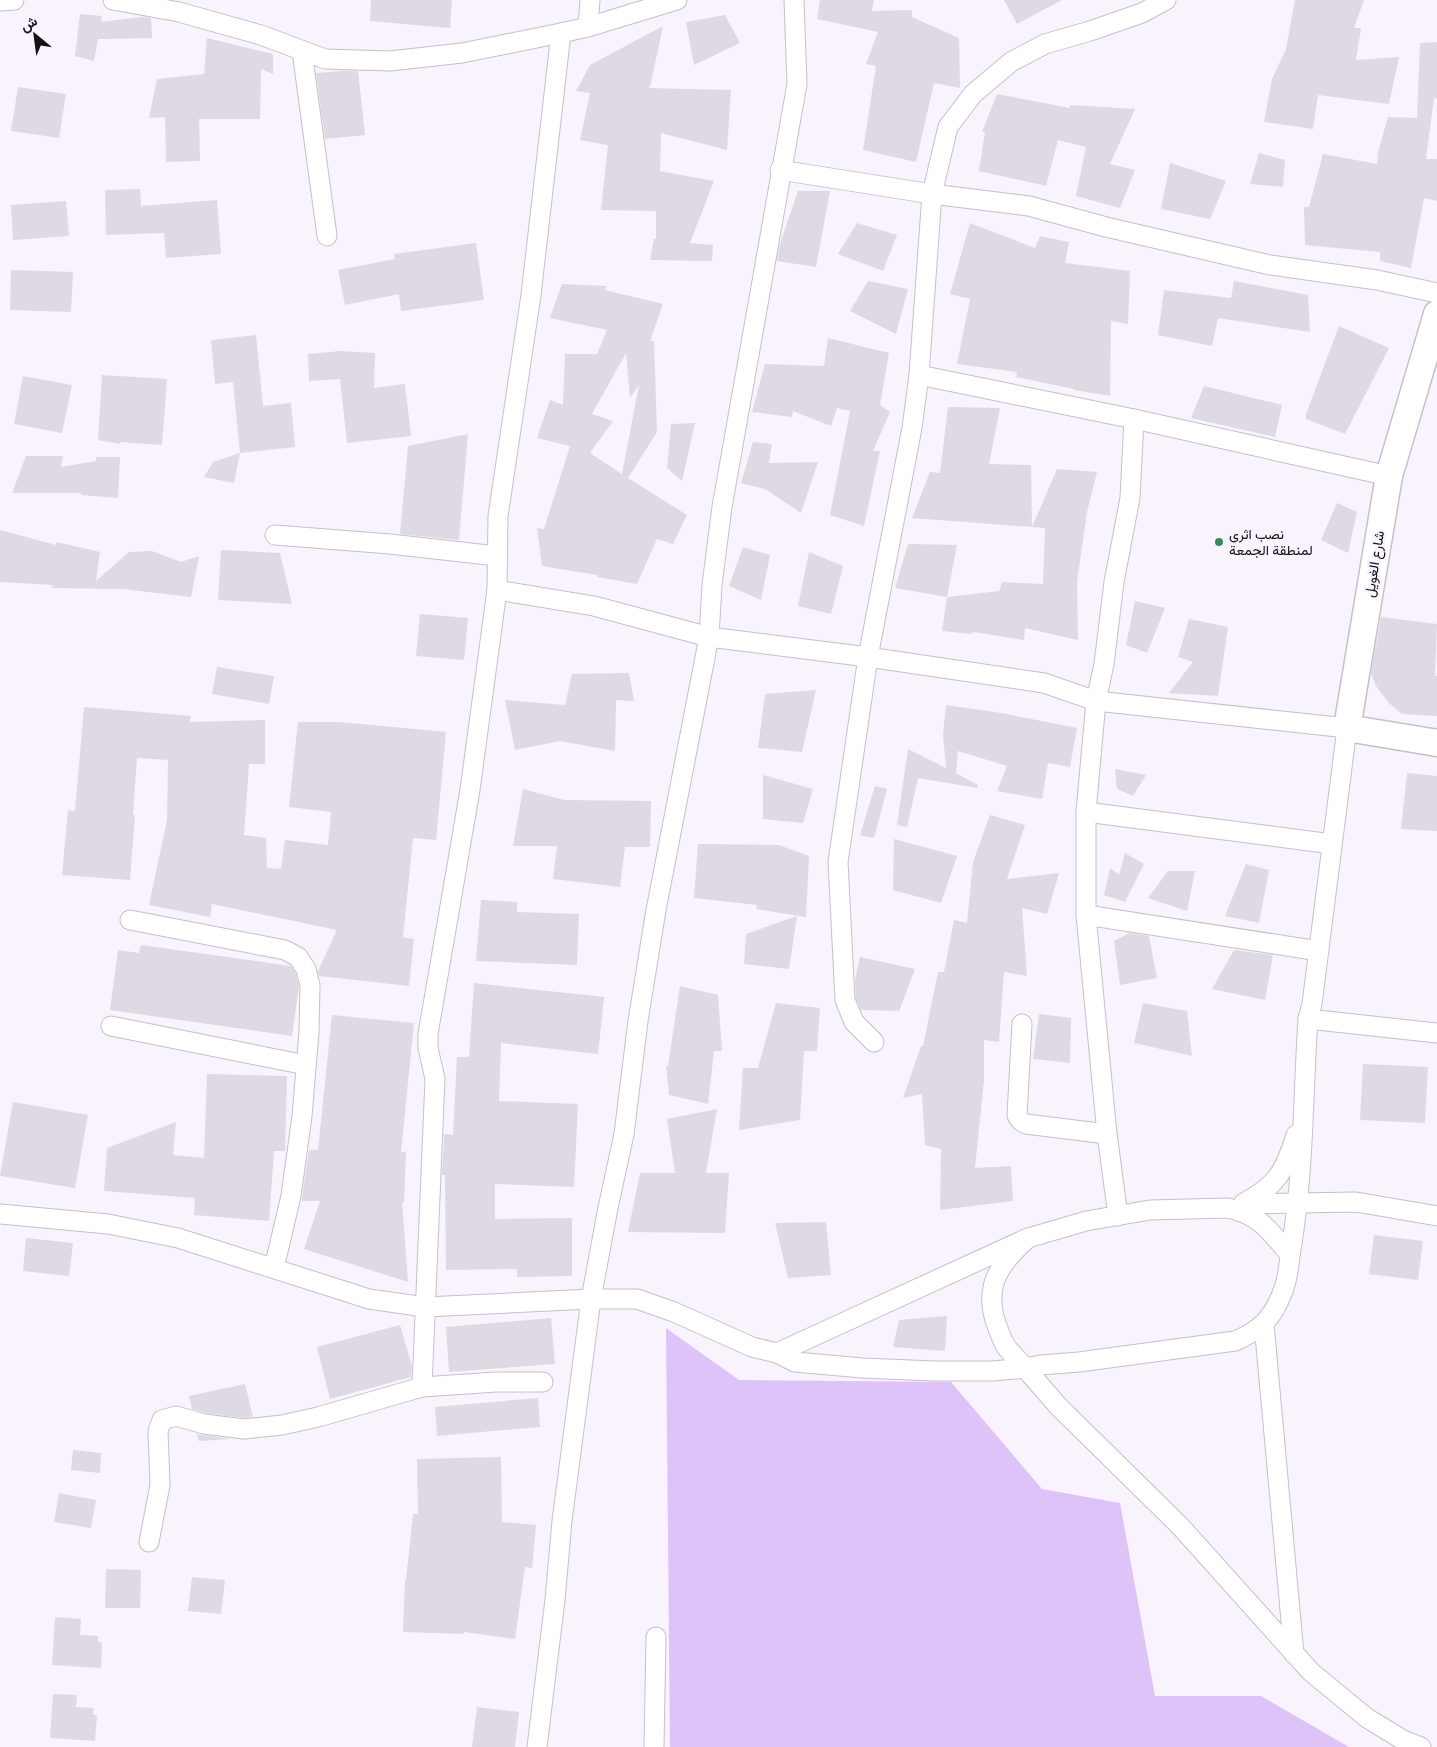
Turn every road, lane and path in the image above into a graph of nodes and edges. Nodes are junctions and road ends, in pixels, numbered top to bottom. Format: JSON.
{"nodes":[{"id":1,"x":14,"y":0,"type":"edge"},
{"id":2,"x":113,"y":0,"type":"edge"},
{"id":3,"x":590,"y":0,"type":"edge"},
{"id":4,"x":677,"y":0,"type":"edge"},
{"id":5,"x":794,"y":0,"type":"edge"},
{"id":6,"x":1166,"y":0,"type":"edge"},
{"id":7,"x":0,"y":1,"type":"edge"},
{"id":8,"x":588,"y":27,"type":"junction"},
{"id":9,"x":561,"y":33,"type":"junction"},
{"id":10,"x":302,"y":51,"type":"junction"},
{"id":11,"x":780,"y":170,"type":"junction"},
{"id":12,"x":932,"y":194,"type":"junction"},
{"id":13,"x":327,"y":236,"type":"dead end"},
{"id":14,"x":1437,"y":292,"type":"edge"},
{"id":15,"x":1437,"y":314,"type":"edge"},
{"id":16,"x":919,"y":375,"type":"junction"},
{"id":17,"x":1134,"y":419,"type":"junction"},
{"id":18,"x":1389,"y":476,"type":"junction"},
{"id":19,"x":275,"y":535,"type":"dead end"},
{"id":20,"x":497,"y":556,"type":"junction"},
{"id":21,"x":497,"y":590,"type":"junction"},
{"id":22,"x":709,"y":637,"type":"junction"},
{"id":23,"x":868,"y":657,"type":"junction"},
{"id":24,"x":1096,"y":701,"type":"junction"},
{"id":25,"x":1347,"y":728,"type":"junction"},
{"id":26,"x":1437,"y":743,"type":"edge"},
{"id":27,"x":1086,"y":812,"type":"junction"},
{"id":28,"x":1332,"y":844,"type":"junction"},
{"id":29,"x":1086,"y":915,"type":"junction"},
{"id":30,"x":130,"y":920,"type":"dead end"},
{"id":31,"x":1319,"y":951,"type":"junction"},
{"id":32,"x":1308,"y":1019,"type":"junction"},
{"id":33,"x":1022,"y":1024,"type":"dead end"},
{"id":34,"x":112,"y":1026,"type":"dead end"},
{"id":35,"x":1437,"y":1033,"type":"edge"},
{"id":36,"x":874,"y":1042,"type":"dead end"},
{"id":37,"x":306,"y":1065,"type":"junction"},
{"id":38,"x":1304,"y":1119,"type":"junction"},
{"id":39,"x":1107,"y":1134,"type":"junction"},
{"id":40,"x":1298,"y":1202,"type":"junction"},
{"id":41,"x":1236,"y":1206,"type":"junction"},
{"id":42,"x":0,"y":1214,"type":"edge"},
{"id":43,"x":1118,"y":1216,"type":"junction"},
{"id":44,"x":1437,"y":1216,"type":"edge"},
{"id":45,"x":1028,"y":1238,"type":"junction"},
{"id":46,"x":1290,"y":1255,"type":"junction"},
{"id":47,"x":274,"y":1268,"type":"junction"},
{"id":48,"x":591,"y":1299,"type":"junction"},
{"id":49,"x":425,"y":1307,"type":"junction"},
{"id":50,"x":1264,"y":1324,"type":"junction"},
{"id":51,"x":777,"y":1353,"type":"junction"},
{"id":52,"x":1025,"y":1368,"type":"junction"},
{"id":53,"x":543,"y":1382,"type":"dead end"},
{"id":54,"x":422,"y":1387,"type":"junction"},
{"id":55,"x":149,"y":1542,"type":"dead end"},
{"id":56,"x":656,"y":1637,"type":"dead end"},
{"id":57,"x":1294,"y":1654,"type":"junction"},
{"id":58,"x":537,"y":1747,"type":"edge"},
{"id":59,"x":654,"y":1747,"type":"edge"},
{"id":60,"x":1421,"y":1747,"type":"edge"}],
"edges":[{"from":1,"to":7,"type":"street"},
{"from":2,"to":10,"type":"street"},
{"from":3,"to":8,"type":"street"},
{"from":4,"to":8,"type":"street"},
{"from":5,"to":11,"type":"street"},
{"from":6,"to":12,"type":"street"},
{"from":8,"to":9,"type":"street"},
{"from":9,"to":10,"type":"street"},
{"from":9,"to":20,"type":"street"},
{"from":10,"to":13,"type":"street"},
{"from":11,"to":12,"type":"street"},
{"from":11,"to":22,"type":"street"},
{"from":12,"to":14,"type":"street"},
{"from":12,"to":16,"type":"street"},
{"from":15,"to":18,"type":"street","name":"شارع الغويل"},
{"from":16,"to":17,"type":"street"},
{"from":16,"to":23,"type":"street"},
{"from":17,"to":18,"type":"street"},
{"from":17,"to":24,"type":"street"},
{"from":18,"to":25,"type":"street","name":"شارع الغويل"},
{"from":19,"to":20,"type":"street"},
{"from":20,"to":21,"type":"street"},
{"from":21,"to":22,"type":"street"},
{"from":21,"to":49,"type":"street"},
{"from":22,"to":23,"type":"street"},
{"from":22,"to":48,"type":"street"},
{"from":23,"to":24,"type":"street"},
{"from":23,"to":36,"type":"street"},
{"from":24,"to":25,"type":"street"},
{"from":24,"to":27,"type":"street"},
{"from":25,"to":26,"type":"street"},
{"from":25,"to":28,"type":"street"},
{"from":27,"to":28,"type":"street"},
{"from":27,"to":29,"type":"street"},
{"from":28,"to":31,"type":"street"},
{"from":29,"to":31,"type":"street"},
{"from":29,"to":39,"type":"street"},
{"from":30,"to":37,"type":"street"},
{"from":31,"to":32,"type":"street"},
{"from":32,"to":35,"type":"street"},
{"from":32,"to":38,"type":"street"},
{"from":33,"to":39,"type":"street"},
{"from":34,"to":37,"type":"street"},
{"from":37,"to":47,"type":"street"},
{"from":38,"to":40,"type":"street"},
{"from":38,"to":41,"type":"street"},
{"from":39,"to":43,"type":"street"},
{"from":40,"to":41,"type":"street"},
{"from":40,"to":44,"type":"street"},
{"from":40,"to":46,"type":"street"},
{"from":41,"to":43,"type":"street"},
{"from":41,"to":46,"type":"street"},
{"from":42,"to":47,"type":"street"},
{"from":43,"to":45,"type":"street"},
{"from":45,"to":51,"type":"street"},
{"from":45,"to":52,"type":"street"},
{"from":46,"to":50,"type":"street"},
{"from":47,"to":49,"type":"street"},
{"from":48,"to":49,"type":"street"},
{"from":48,"to":51,"type":"street"},
{"from":48,"to":58,"type":"street"},
{"from":49,"to":54,"type":"street"},
{"from":50,"to":52,"type":"street"},
{"from":50,"to":57,"type":"street"},
{"from":51,"to":52,"type":"street"},
{"from":52,"to":57,"type":"street"},
{"from":53,"to":54,"type":"street"},
{"from":54,"to":55,"type":"street"},
{"from":56,"to":59,"type":"street"},
{"from":57,"to":60,"type":"street"}]}
